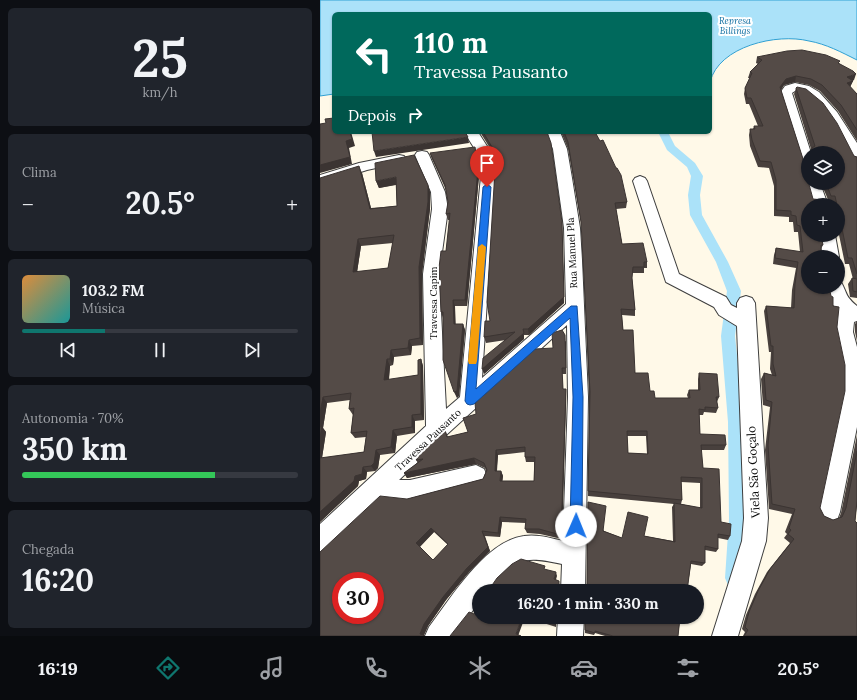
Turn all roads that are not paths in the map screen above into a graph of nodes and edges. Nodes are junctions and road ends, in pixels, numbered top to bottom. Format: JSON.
{"nodes":[{"id":1,"x":471,"y":134,"type":"edge"},
{"id":2,"x":554,"y":134,"type":"edge"},
{"id":3,"x":802,"y":146,"type":"edge"},
{"id":4,"x":856,"y":151,"type":"edge"},
{"id":5,"x":320,"y":180,"type":"edge"},
{"id":6,"x":640,"y":181,"type":"dead end"},
{"id":7,"x":837,"y":294,"type":"edge"},
{"id":8,"x":574,"y":308,"type":"junction"},
{"id":9,"x":851,"y":312,"type":"edge"},
{"id":10,"x":470,"y":401,"type":"junction"},
{"id":11,"x":437,"y":430,"type":"junction"},
{"id":12,"x":476,"y":476,"type":"dead end"},
{"id":13,"x":377,"y":488,"type":"junction"},
{"id":14,"x":830,"y":512,"type":"dead end"},
{"id":15,"x":320,"y":540,"type":"edge"},
{"id":16,"x":575,"y":555,"type":"junction"},
{"id":17,"x":573,"y":584,"type":"edge"},
{"id":18,"x":571,"y":624,"type":"edge"},
{"id":19,"x":438,"y":636,"type":"edge"},
{"id":20,"x":570,"y":636,"type":"edge"},
{"id":21,"x":725,"y":636,"type":"edge"}],
"edges":[{"from":1,"to":10,"type":"street"},
{"from":2,"to":8,"type":"street","name":"Rua Manuel Pla"},
{"from":3,"to":4,"type":"street"},
{"from":5,"to":11,"type":"street","name":"Travessa Capim"},
{"from":6,"to":21,"type":"street","name":"Viela São Goçalo"},
{"from":7,"to":9,"type":"street"},
{"from":8,"to":10,"type":"street","name":"Travessa Pausanto"},
{"from":8,"to":16,"type":"street","name":"Rua Manuel Pla"},
{"from":9,"to":14,"type":"street"},
{"from":10,"to":11,"type":"street","name":"Travessa Pausanto"},
{"from":11,"to":13,"type":"street","name":"Travessa Pausanto"},
{"from":12,"to":13,"type":"street"},
{"from":13,"to":15,"type":"street","name":"Travessa Pausanto"},
{"from":16,"to":17,"type":"street","name":"Rua Manuel Pla"},
{"from":16,"to":19,"type":"street"},
{"from":18,"to":20,"type":"street"}]}
